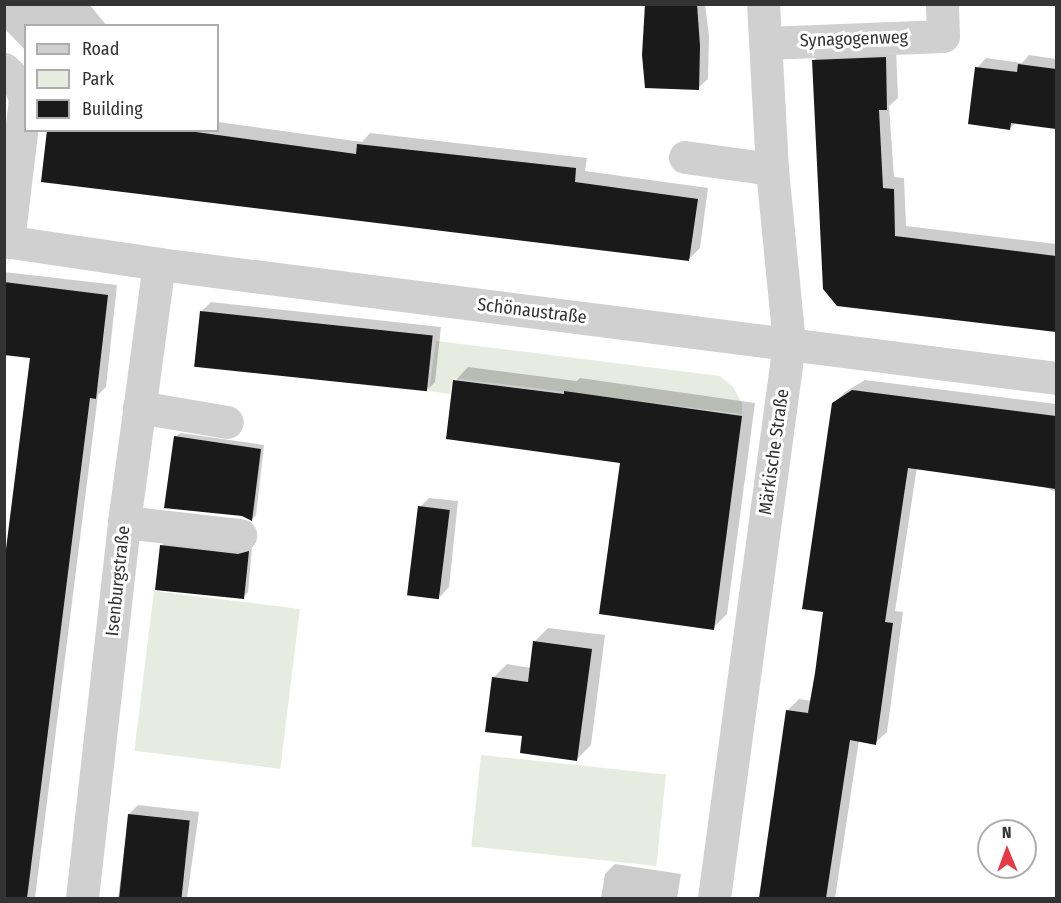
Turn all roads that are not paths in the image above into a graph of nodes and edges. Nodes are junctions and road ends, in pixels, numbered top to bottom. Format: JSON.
{"nodes":[{"id":1,"x":763,"y":4,"type":"edge"},
{"id":2,"x":942,"y":20,"type":"edge"},
{"id":3,"x":766,"y":43,"type":"junction"},
{"id":4,"x":4,"y":69,"type":"edge"},
{"id":5,"x":24,"y":94,"type":"edge"},
{"id":6,"x":24,"y":114,"type":"edge"},
{"id":7,"x":685,"y":157,"type":"dead end"},
{"id":8,"x":772,"y":169,"type":"junction"},
{"id":9,"x":7,"y":241,"type":"edge"},
{"id":10,"x":159,"y":264,"type":"junction"},
{"id":11,"x":789,"y":343,"type":"junction"},
{"id":12,"x":1056,"y":378,"type":"edge"},
{"id":13,"x":139,"y":407,"type":"junction"},
{"id":14,"x":227,"y":422,"type":"dead end"},
{"id":15,"x":124,"y":522,"type":"junction"},
{"id":16,"x":240,"y":535,"type":"dead end"},
{"id":17,"x":82,"y":898,"type":"edge"},
{"id":18,"x":714,"y":898,"type":"edge"}],
"edges":[{"from":1,"to":3,"type":"street","name":"Märkische Straße"},
{"from":2,"to":3,"type":"street","name":"Synagogenweg"},
{"from":3,"to":8,"type":"street","name":"Märkische Straße"},
{"from":4,"to":5,"type":"street","name":"Schönaustraße"},
{"from":6,"to":9,"type":"street","name":"Schönaustraße"},
{"from":7,"to":8,"type":"street"},
{"from":8,"to":11,"type":"street","name":"Märkische Straße"},
{"from":9,"to":10,"type":"street","name":"Schönaustraße"},
{"from":10,"to":11,"type":"street","name":"Schönaustraße"},
{"from":10,"to":13,"type":"street","name":"Isenburgstraße"},
{"from":11,"to":12,"type":"street","name":"Schönaustraße"},
{"from":11,"to":18,"type":"street","name":"Märkische Straße"},
{"from":13,"to":14,"type":"street"},
{"from":13,"to":15,"type":"street","name":"Isenburgstraße"},
{"from":15,"to":16,"type":"street"},
{"from":15,"to":17,"type":"street","name":"Isenburgstraße"}]}
